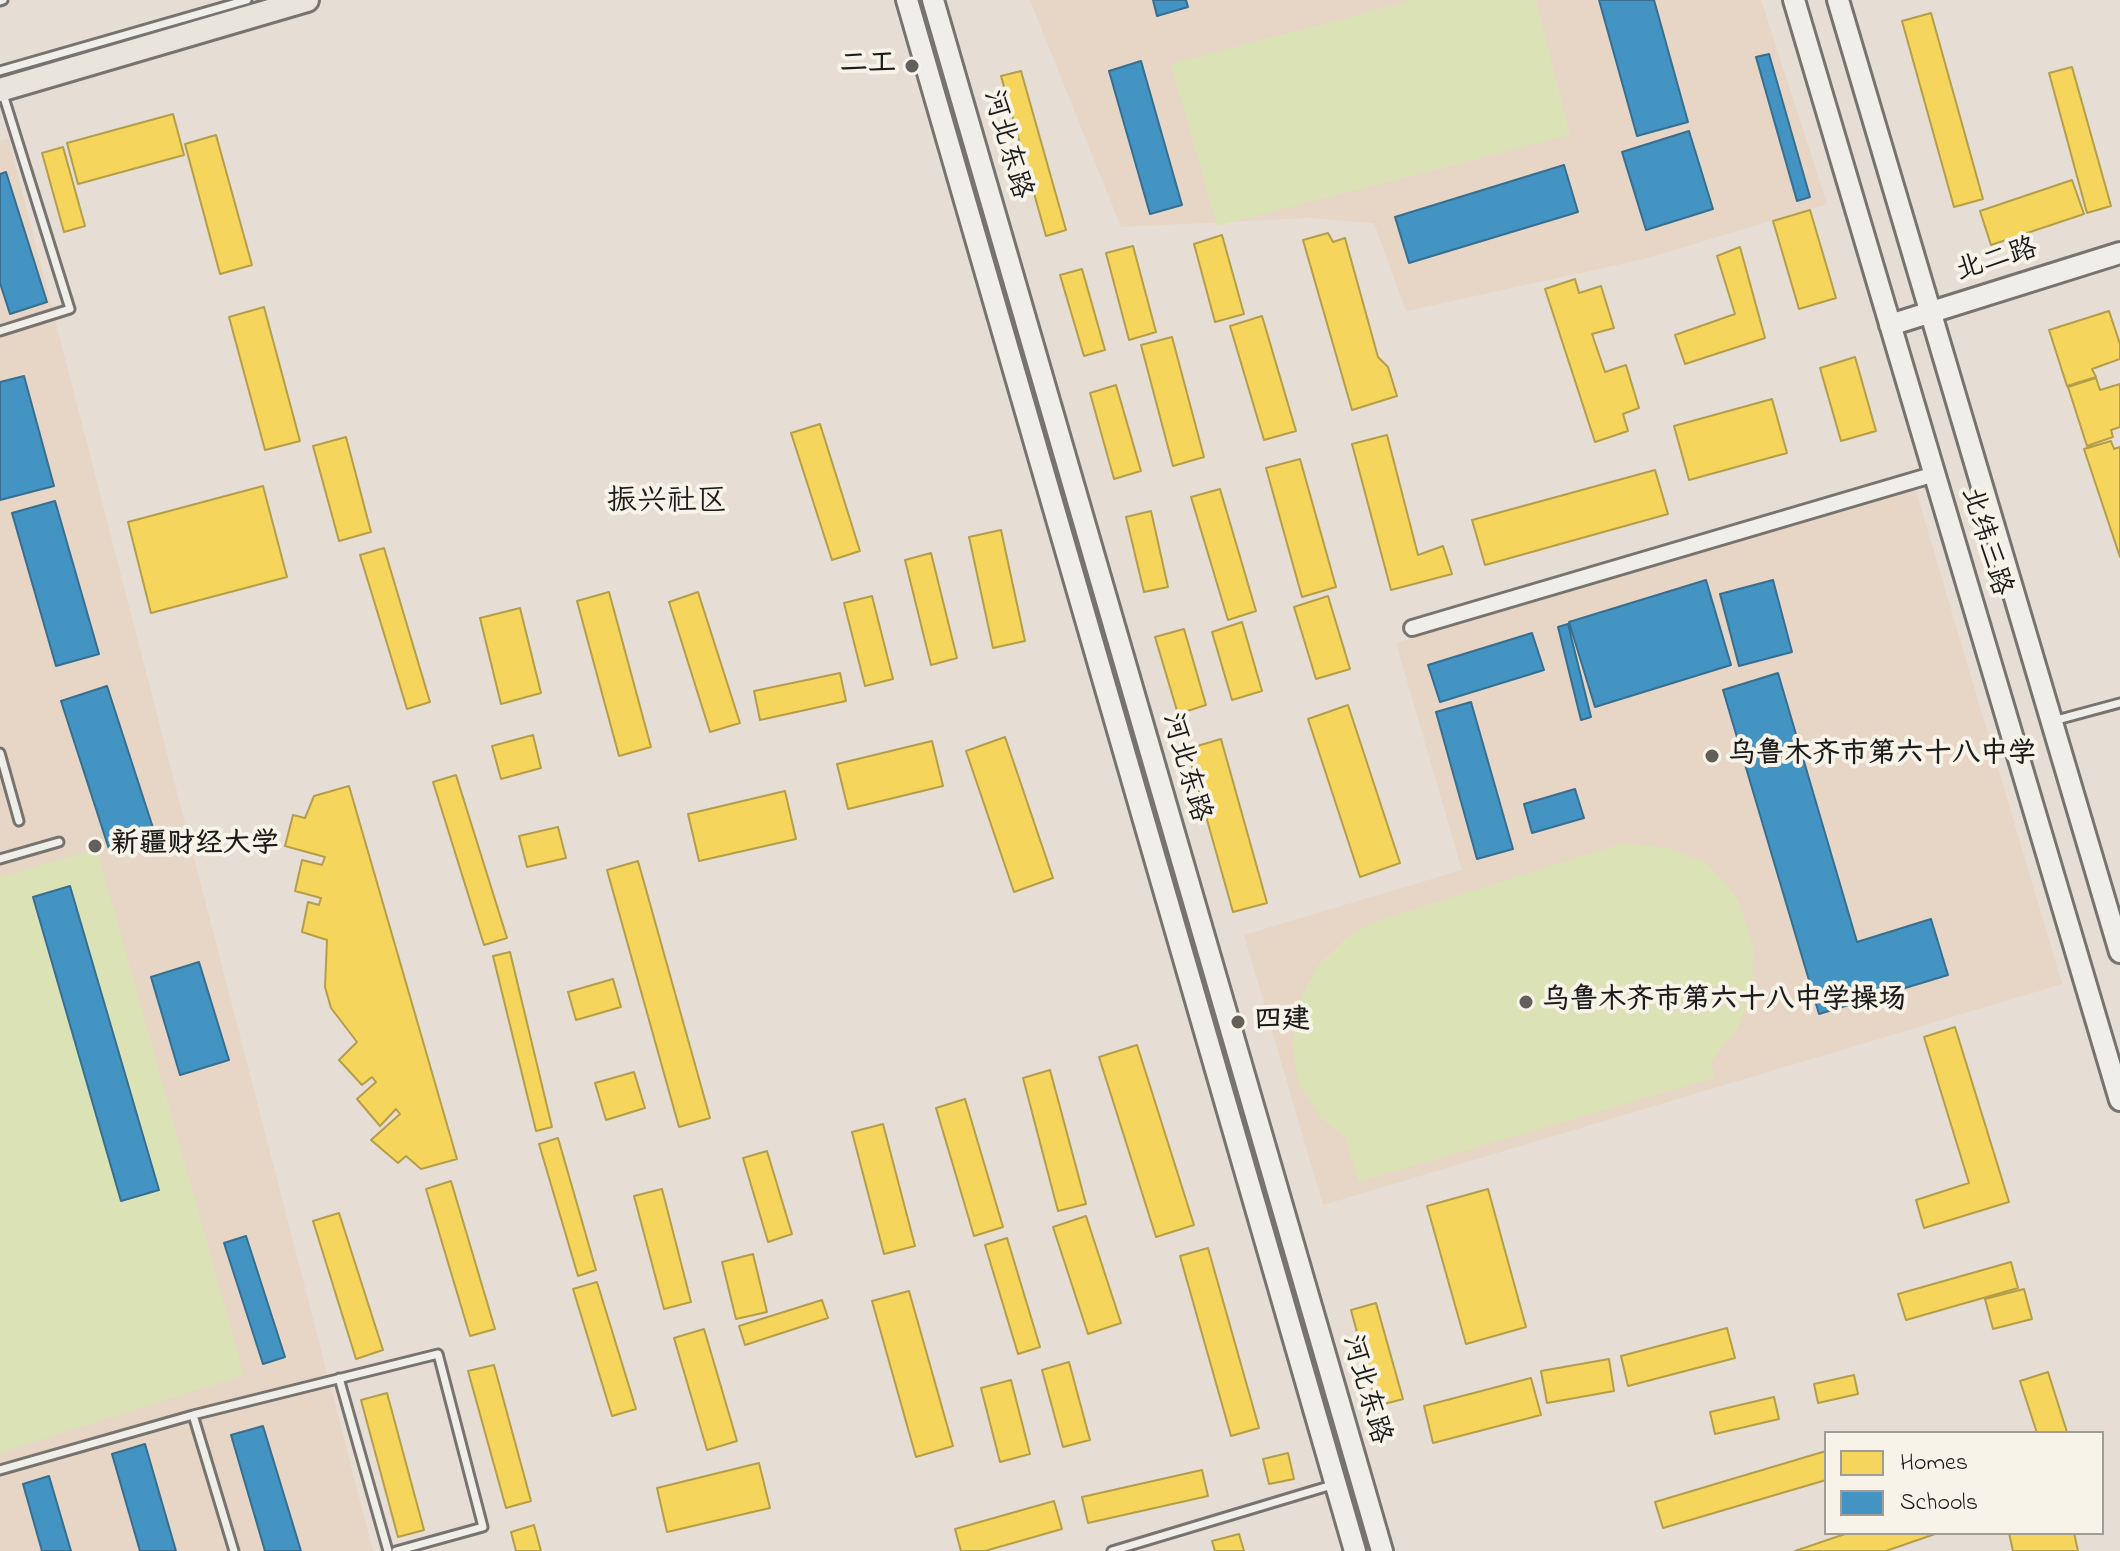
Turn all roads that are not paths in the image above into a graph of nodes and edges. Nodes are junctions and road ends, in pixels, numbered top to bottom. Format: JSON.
{"nodes":[{"id":1,"x":247,"y":0,"type":"edge"},
{"id":2,"x":307,"y":0,"type":"edge"},
{"id":3,"x":907,"y":0,"type":"edge"},
{"id":4,"x":933,"y":0,"type":"edge"},
{"id":5,"x":1794,"y":0,"type":"edge"},
{"id":6,"x":1838,"y":0,"type":"edge"},
{"id":7,"x":1,"y":83,"type":"edge"},
{"id":8,"x":2120,"y":253,"type":"edge"},
{"id":9,"x":1930,"y":312,"type":"junction"},
{"id":10,"x":1890,"y":325,"type":"junction"},
{"id":11,"x":0,"y":331,"type":"edge"},
{"id":12,"x":1935,"y":474,"type":"junction"},
{"id":13,"x":1412,"y":628,"type":"dead end"},
{"id":14,"x":2120,"y":703,"type":"edge"},
{"id":15,"x":2052,"y":721,"type":"junction"},
{"id":16,"x":0,"y":753,"type":"edge"},
{"id":17,"x":19,"y":821,"type":"dead end"},
{"id":18,"x":59,"y":842,"type":"dead end"},
{"id":19,"x":0,"y":859,"type":"edge"},
{"id":20,"x":2120,"y":952,"type":"edge"},
{"id":21,"x":2119,"y":1091,"type":"edge"},
{"id":22,"x":339,"y":1378,"type":"junction"},
{"id":23,"x":193,"y":1415,"type":"junction"},
{"id":24,"x":0,"y":1470,"type":"edge"},
{"id":25,"x":1336,"y":1484,"type":"junction"},
{"id":26,"x":234,"y":1551,"type":"edge"},
{"id":27,"x":388,"y":1551,"type":"edge"},
{"id":28,"x":396,"y":1551,"type":"edge"},
{"id":29,"x":1112,"y":1551,"type":"edge"},
{"id":30,"x":1355,"y":1551,"type":"edge"},
{"id":31,"x":1382,"y":1551,"type":"edge"}],
"edges":[{"from":1,"to":7,"type":"lane"},
{"from":2,"to":7,"type":"main road"},
{"from":3,"to":25,"type":"main road"},
{"from":4,"to":31,"type":"main road","name":"河北东路"},
{"from":5,"to":10,"type":"main road","name":"北纬三路"},
{"from":6,"to":9,"type":"main road","name":"北纬三路"},
{"from":7,"to":11,"type":"lane"},
{"from":8,"to":9,"type":"main road","name":"北二路"},
{"from":9,"to":10,"type":"main road","name":"北二路"},
{"from":9,"to":15,"type":"main road","name":"北纬三路"},
{"from":10,"to":12,"type":"main road","name":"北纬三路"},
{"from":12,"to":13,"type":"street"},
{"from":12,"to":21,"type":"main road","name":"北纬三路"},
{"from":14,"to":15,"type":"lane"},
{"from":15,"to":20,"type":"main road","name":"北纬三路"},
{"from":16,"to":17,"type":"lane"},
{"from":18,"to":19,"type":"lane"},
{"from":22,"to":23,"type":"lane"},
{"from":22,"to":27,"type":"lane"},
{"from":22,"to":28,"type":"lane"},
{"from":23,"to":24,"type":"lane"},
{"from":23,"to":26,"type":"lane"},
{"from":25,"to":29,"type":"lane"},
{"from":25,"to":30,"type":"main road"}]}
